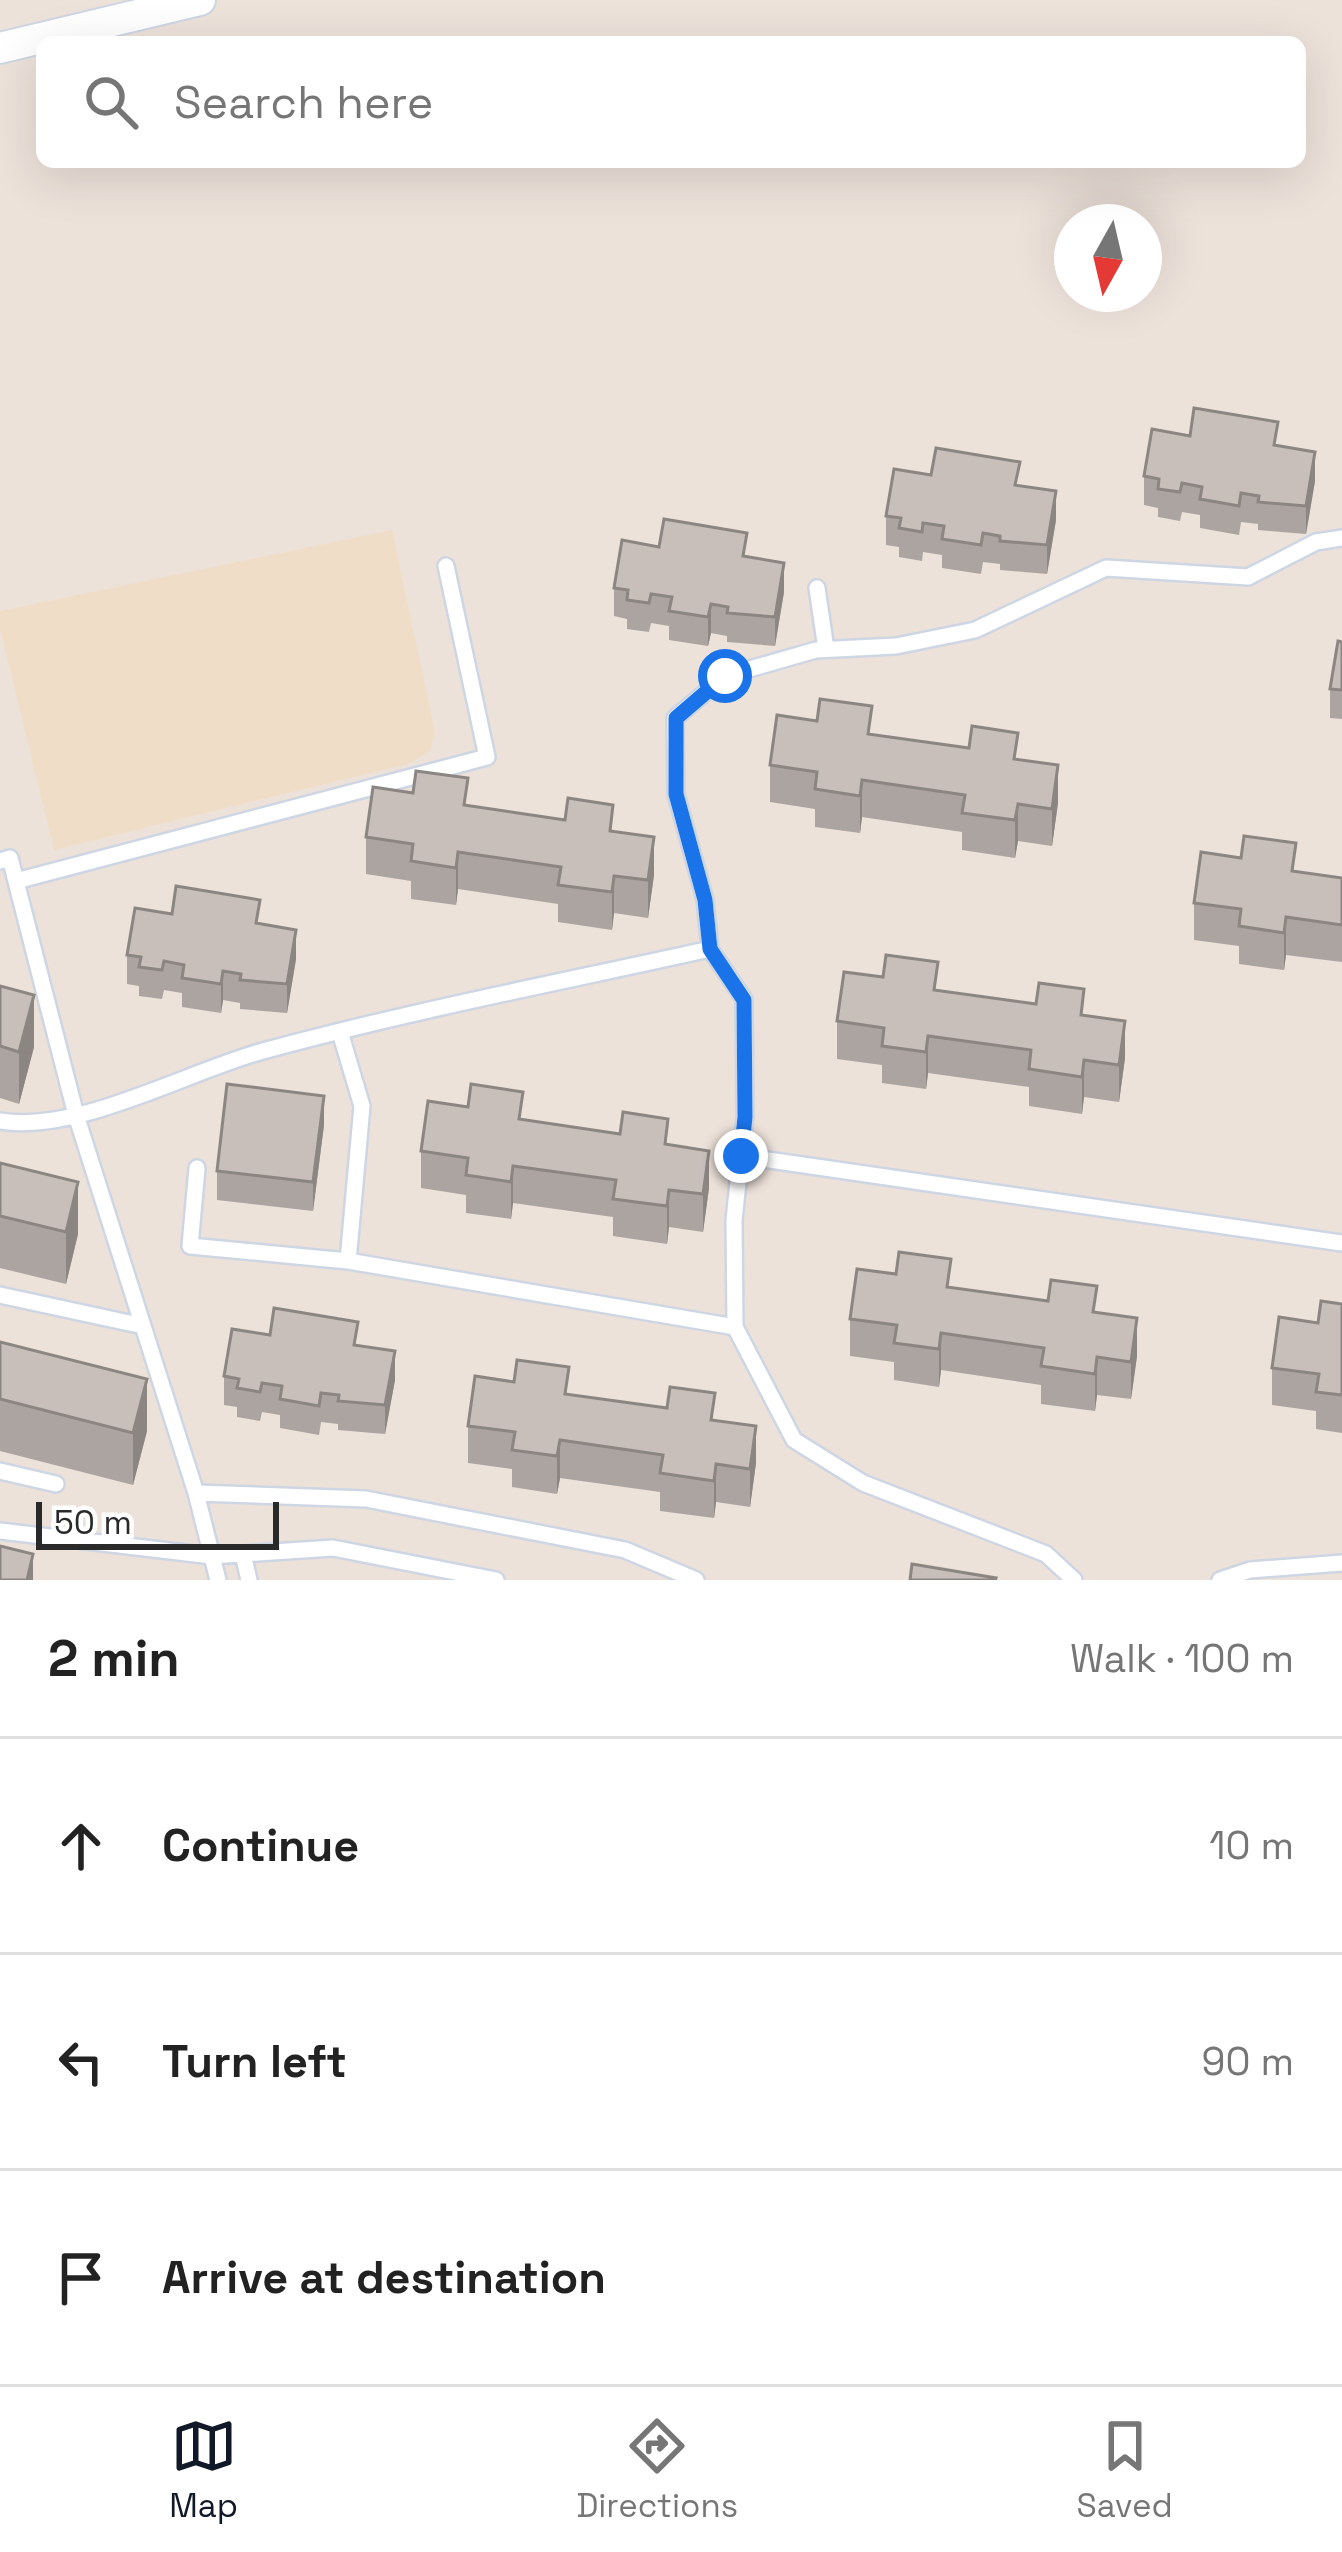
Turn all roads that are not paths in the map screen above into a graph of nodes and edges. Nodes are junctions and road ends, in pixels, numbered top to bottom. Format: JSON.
{"nodes":[{"id":1,"x":200,"y":0,"type":"edge"},
{"id":2,"x":50,"y":36,"type":"edge"},
{"id":3,"x":36,"y":39,"type":"edge"},
{"id":4,"x":0,"y":48,"type":"edge"},
{"id":5,"x":1342,"y":538,"type":"edge"},
{"id":6,"x":446,"y":566,"type":"dead end"},
{"id":7,"x":817,"y":588,"type":"dead end"},
{"id":8,"x":826,"y":649,"type":"junction"},
{"id":9,"x":0,"y":861,"type":"edge"},
{"id":10,"x":16,"y":881,"type":"junction"},
{"id":11,"x":710,"y":949,"type":"junction"},
{"id":12,"x":340,"y":1032,"type":"junction"},
{"id":13,"x":76,"y":1115,"type":"junction"},
{"id":14,"x":0,"y":1121,"type":"edge"},
{"id":15,"x":741,"y":1156,"type":"junction"},
{"id":16,"x":197,"y":1168,"type":"dead end"},
{"id":17,"x":1342,"y":1243,"type":"edge"},
{"id":18,"x":348,"y":1261,"type":"junction"},
{"id":19,"x":0,"y":1295,"type":"edge"},
{"id":20,"x":143,"y":1326,"type":"junction"},
{"id":21,"x":735,"y":1327,"type":"junction"},
{"id":22,"x":0,"y":1472,"type":"edge"},
{"id":23,"x":56,"y":1484,"type":"dead end"},
{"id":24,"x":196,"y":1493,"type":"junction"},
{"id":25,"x":0,"y":1531,"type":"edge"},
{"id":26,"x":243,"y":1554,"type":"junction"},
{"id":27,"x":212,"y":1556,"type":"junction"},
{"id":28,"x":1342,"y":1563,"type":"edge"},
{"id":29,"x":218,"y":1580,"type":"edge"},
{"id":30,"x":249,"y":1580,"type":"edge"},
{"id":31,"x":496,"y":1580,"type":"edge"},
{"id":32,"x":697,"y":1580,"type":"edge"},
{"id":33,"x":1073,"y":1580,"type":"edge"},
{"id":34,"x":1220,"y":1580,"type":"edge"}],
"edges":[{"from":1,"to":2,"type":"street"},
{"from":3,"to":4,"type":"street"},
{"from":5,"to":8,"type":"lane"},
{"from":6,"to":10,"type":"lane"},
{"from":7,"to":8,"type":"lane"},
{"from":8,"to":11,"type":"lane"},
{"from":9,"to":10,"type":"lane"},
{"from":10,"to":13,"type":"lane"},
{"from":11,"to":12,"type":"lane"},
{"from":11,"to":15,"type":"lane"},
{"from":12,"to":13,"type":"lane"},
{"from":12,"to":18,"type":"lane"},
{"from":13,"to":14,"type":"lane"},
{"from":13,"to":20,"type":"lane"},
{"from":15,"to":17,"type":"lane"},
{"from":15,"to":21,"type":"lane"},
{"from":16,"to":18,"type":"lane"},
{"from":18,"to":21,"type":"lane"},
{"from":19,"to":20,"type":"lane"},
{"from":20,"to":24,"type":"lane"},
{"from":21,"to":33,"type":"lane"},
{"from":22,"to":23,"type":"lane"},
{"from":24,"to":27,"type":"lane"},
{"from":24,"to":32,"type":"lane"},
{"from":25,"to":27,"type":"lane"},
{"from":26,"to":27,"type":"lane"},
{"from":26,"to":30,"type":"lane"},
{"from":26,"to":31,"type":"lane"},
{"from":27,"to":29,"type":"lane"},
{"from":28,"to":34,"type":"lane"}]}
